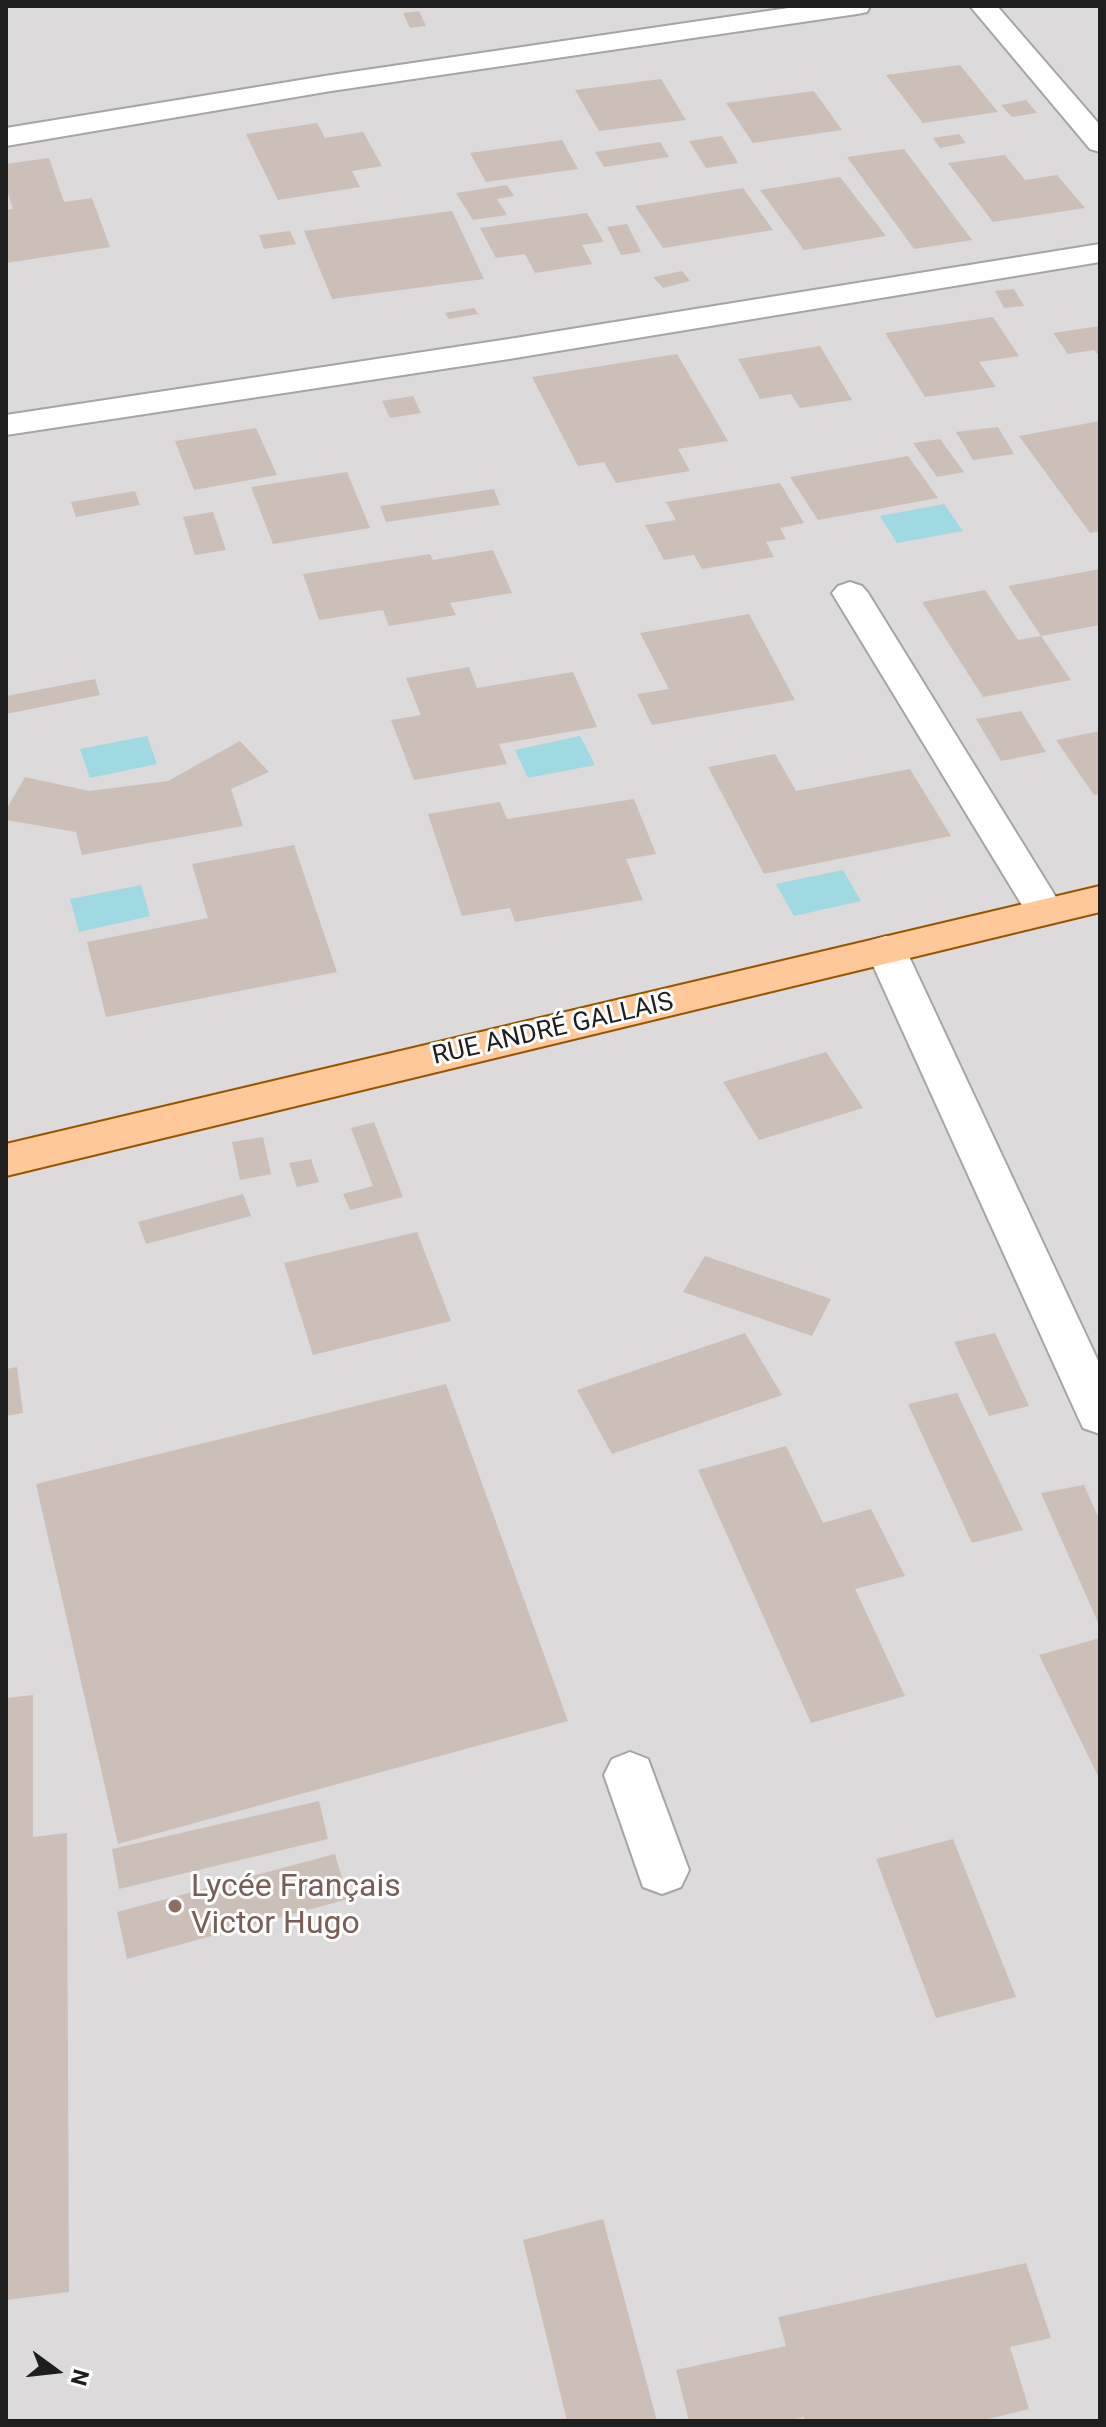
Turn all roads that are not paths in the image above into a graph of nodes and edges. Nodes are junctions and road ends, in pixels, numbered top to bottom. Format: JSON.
{"nodes":[{"id":1,"x":857,"y":6,"type":"edge"},
{"id":2,"x":983,"y":6,"type":"edge"},
{"id":3,"x":6,"y":137,"type":"edge"},
{"id":4,"x":1100,"y":143,"type":"edge"},
{"id":5,"x":1100,"y":253,"type":"edge"},
{"id":6,"x":6,"y":425,"type":"edge"},
{"id":7,"x":850,"y":593,"type":"dead end"},
{"id":8,"x":1100,"y":899,"type":"edge"},
{"id":9,"x":1045,"y":911,"type":"junction"},
{"id":10,"x":886,"y":950,"type":"junction"},
{"id":11,"x":6,"y":1160,"type":"edge"},
{"id":12,"x":1100,"y":1415,"type":"edge"},
{"id":13,"x":630,"y":1775,"type":"dead end"},
{"id":14,"x":662,"y":1870,"type":"dead end"}],
"edges":[{"from":1,"to":3,"type":"street"},
{"from":2,"to":4,"type":"street"},
{"from":5,"to":6,"type":"street"},
{"from":7,"to":9,"type":"street"},
{"from":8,"to":9,"type":"main road","name":"RUE ANDRÉ GALLAIS"},
{"from":9,"to":10,"type":"main road","name":"RUE ANDRÉ GALLAIS"},
{"from":10,"to":11,"type":"main road","name":"RUE ANDRÉ GALLAIS"},
{"from":10,"to":12,"type":"street"},
{"from":13,"to":14,"type":"street"}]}
